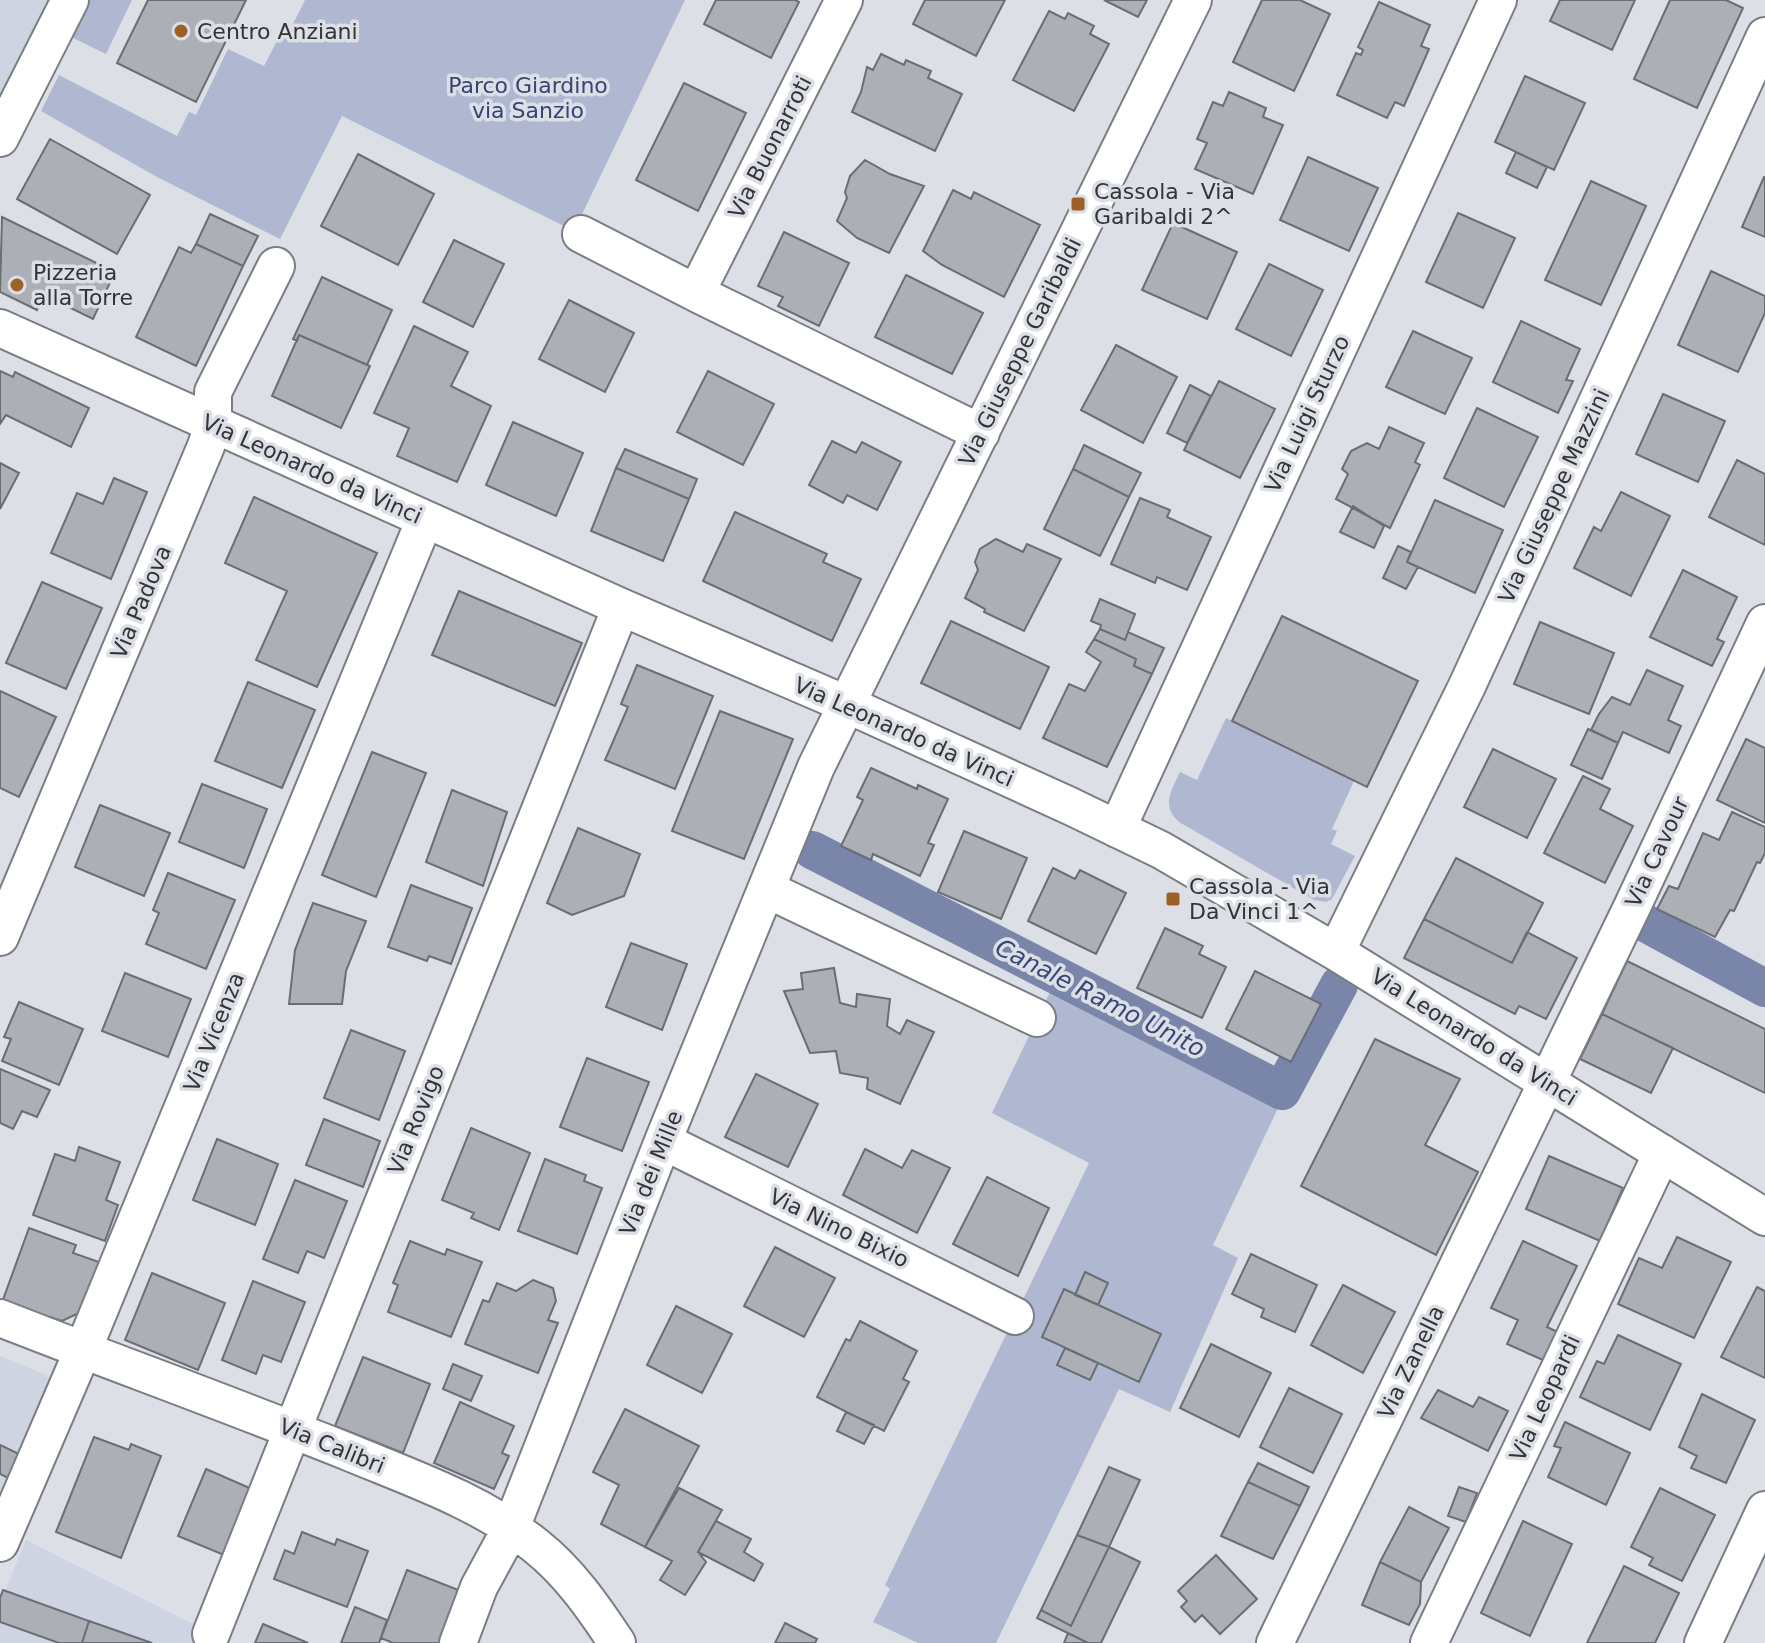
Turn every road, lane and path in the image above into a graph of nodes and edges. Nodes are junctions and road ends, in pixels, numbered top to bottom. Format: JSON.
{"nodes":[{"id":1,"x":70,"y":0,"type":"edge"},
{"id":2,"x":844,"y":0,"type":"edge"},
{"id":3,"x":1193,"y":0,"type":"edge"},
{"id":4,"x":1498,"y":0,"type":"edge"},
{"id":5,"x":1765,"y":36,"type":"edge"},
{"id":6,"x":0,"y":138,"type":"edge"},
{"id":7,"x":581,"y":234,"type":"dead end"},
{"id":8,"x":276,"y":266,"type":"dead end"},
{"id":9,"x":696,"y":293,"type":"junction"},
{"id":10,"x":0,"y":328,"type":"edge"},
{"id":11,"x":213,"y":425,"type":"junction"},
{"id":12,"x":981,"y":433,"type":"junction"},
{"id":13,"x":425,"y":519,"type":"junction"},
{"id":14,"x":621,"y":607,"type":"junction"},
{"id":15,"x":1765,"y":623,"type":"edge"},
{"id":16,"x":846,"y":704,"type":"junction"},
{"id":17,"x":1117,"y":829,"type":"junction"},
{"id":18,"x":766,"y":889,"type":"junction"},
{"id":19,"x":0,"y":937,"type":"edge"},
{"id":20,"x":1336,"y":952,"type":"junction"},
{"id":21,"x":1037,"y":1018,"type":"dead end"},
{"id":22,"x":1547,"y":1081,"type":"junction"},
{"id":23,"x":663,"y":1141,"type":"junction"},
{"id":24,"x":1662,"y":1153,"type":"junction"},
{"id":25,"x":1765,"y":1217,"type":"edge"},
{"id":26,"x":1015,"y":1316,"type":"dead end"},
{"id":27,"x":0,"y":1318,"type":"edge"},
{"id":28,"x":83,"y":1350,"type":"junction"},
{"id":29,"x":292,"y":1430,"type":"junction"},
{"id":30,"x":1765,"y":1510,"type":"edge"},
{"id":31,"x":511,"y":1528,"type":"junction"},
{"id":32,"x":0,"y":1543,"type":"edge"},
{"id":33,"x":211,"y":1634,"type":"dead end"},
{"id":34,"x":458,"y":1643,"type":"edge"},
{"id":35,"x":617,"y":1643,"type":"edge"},
{"id":36,"x":1275,"y":1643,"type":"edge"},
{"id":37,"x":1429,"y":1643,"type":"edge"},
{"id":38,"x":1703,"y":1643,"type":"edge"}],
"edges":[{"from":1,"to":6,"type":"street"},
{"from":2,"to":9,"type":"street","name":"Via Buonarroti"},
{"from":3,"to":12,"type":"street","name":"Via Giuseppe Garibaldi"},
{"from":4,"to":17,"type":"street","name":"Via Luigi Sturzo"},
{"from":5,"to":20,"type":"street","name":"Via Giuseppe Mazzini"},
{"from":7,"to":9,"type":"street"},
{"from":8,"to":11,"type":"street","name":"Via Padova"},
{"from":9,"to":12,"type":"street"},
{"from":10,"to":11,"type":"street","name":"Via Leonardo da Vinci"},
{"from":11,"to":13,"type":"street","name":"Via Leonardo da Vinci"},
{"from":11,"to":19,"type":"street","name":"Via Padova"},
{"from":12,"to":16,"type":"street","name":"Via Giuseppe Garibaldi"},
{"from":13,"to":14,"type":"street","name":"Via Leonardo da Vinci"},
{"from":13,"to":28,"type":"street","name":"Via Vicenza"},
{"from":14,"to":16,"type":"street","name":"Via Leonardo da Vinci"},
{"from":14,"to":29,"type":"street","name":"Via Rovigo"},
{"from":15,"to":22,"type":"street","name":"Via Cavour"},
{"from":16,"to":17,"type":"street","name":"Via Leonardo da Vinci"},
{"from":16,"to":18,"type":"street","name":"Via dei Mille"},
{"from":17,"to":20,"type":"street","name":"Via Leonardo da Vinci"},
{"from":18,"to":21,"type":"street"},
{"from":18,"to":23,"type":"street","name":"Via dei Mille"},
{"from":20,"to":22,"type":"street","name":"Via Leonardo da Vinci"},
{"from":22,"to":24,"type":"street","name":"Via Leonardo da Vinci"},
{"from":22,"to":36,"type":"street","name":"Via Zanella"},
{"from":23,"to":26,"type":"street","name":"Via Nino Bixio"},
{"from":23,"to":31,"type":"street","name":"Via dei Mille"},
{"from":24,"to":25,"type":"street","name":"Via Leonardo da Vinci"},
{"from":24,"to":37,"type":"street","name":"Via Leopardi"},
{"from":27,"to":28,"type":"street","name":"Via Calibri"},
{"from":28,"to":29,"type":"street","name":"Via Calibri"},
{"from":28,"to":32,"type":"street","name":"Via Vicenza"},
{"from":29,"to":31,"type":"street","name":"Via Calibri"},
{"from":29,"to":33,"type":"street","name":"Via Rovigo"},
{"from":30,"to":38,"type":"street"},
{"from":31,"to":34,"type":"street","name":"Via dei Mille"},
{"from":31,"to":35,"type":"street","name":"Via Calibri"}]}
